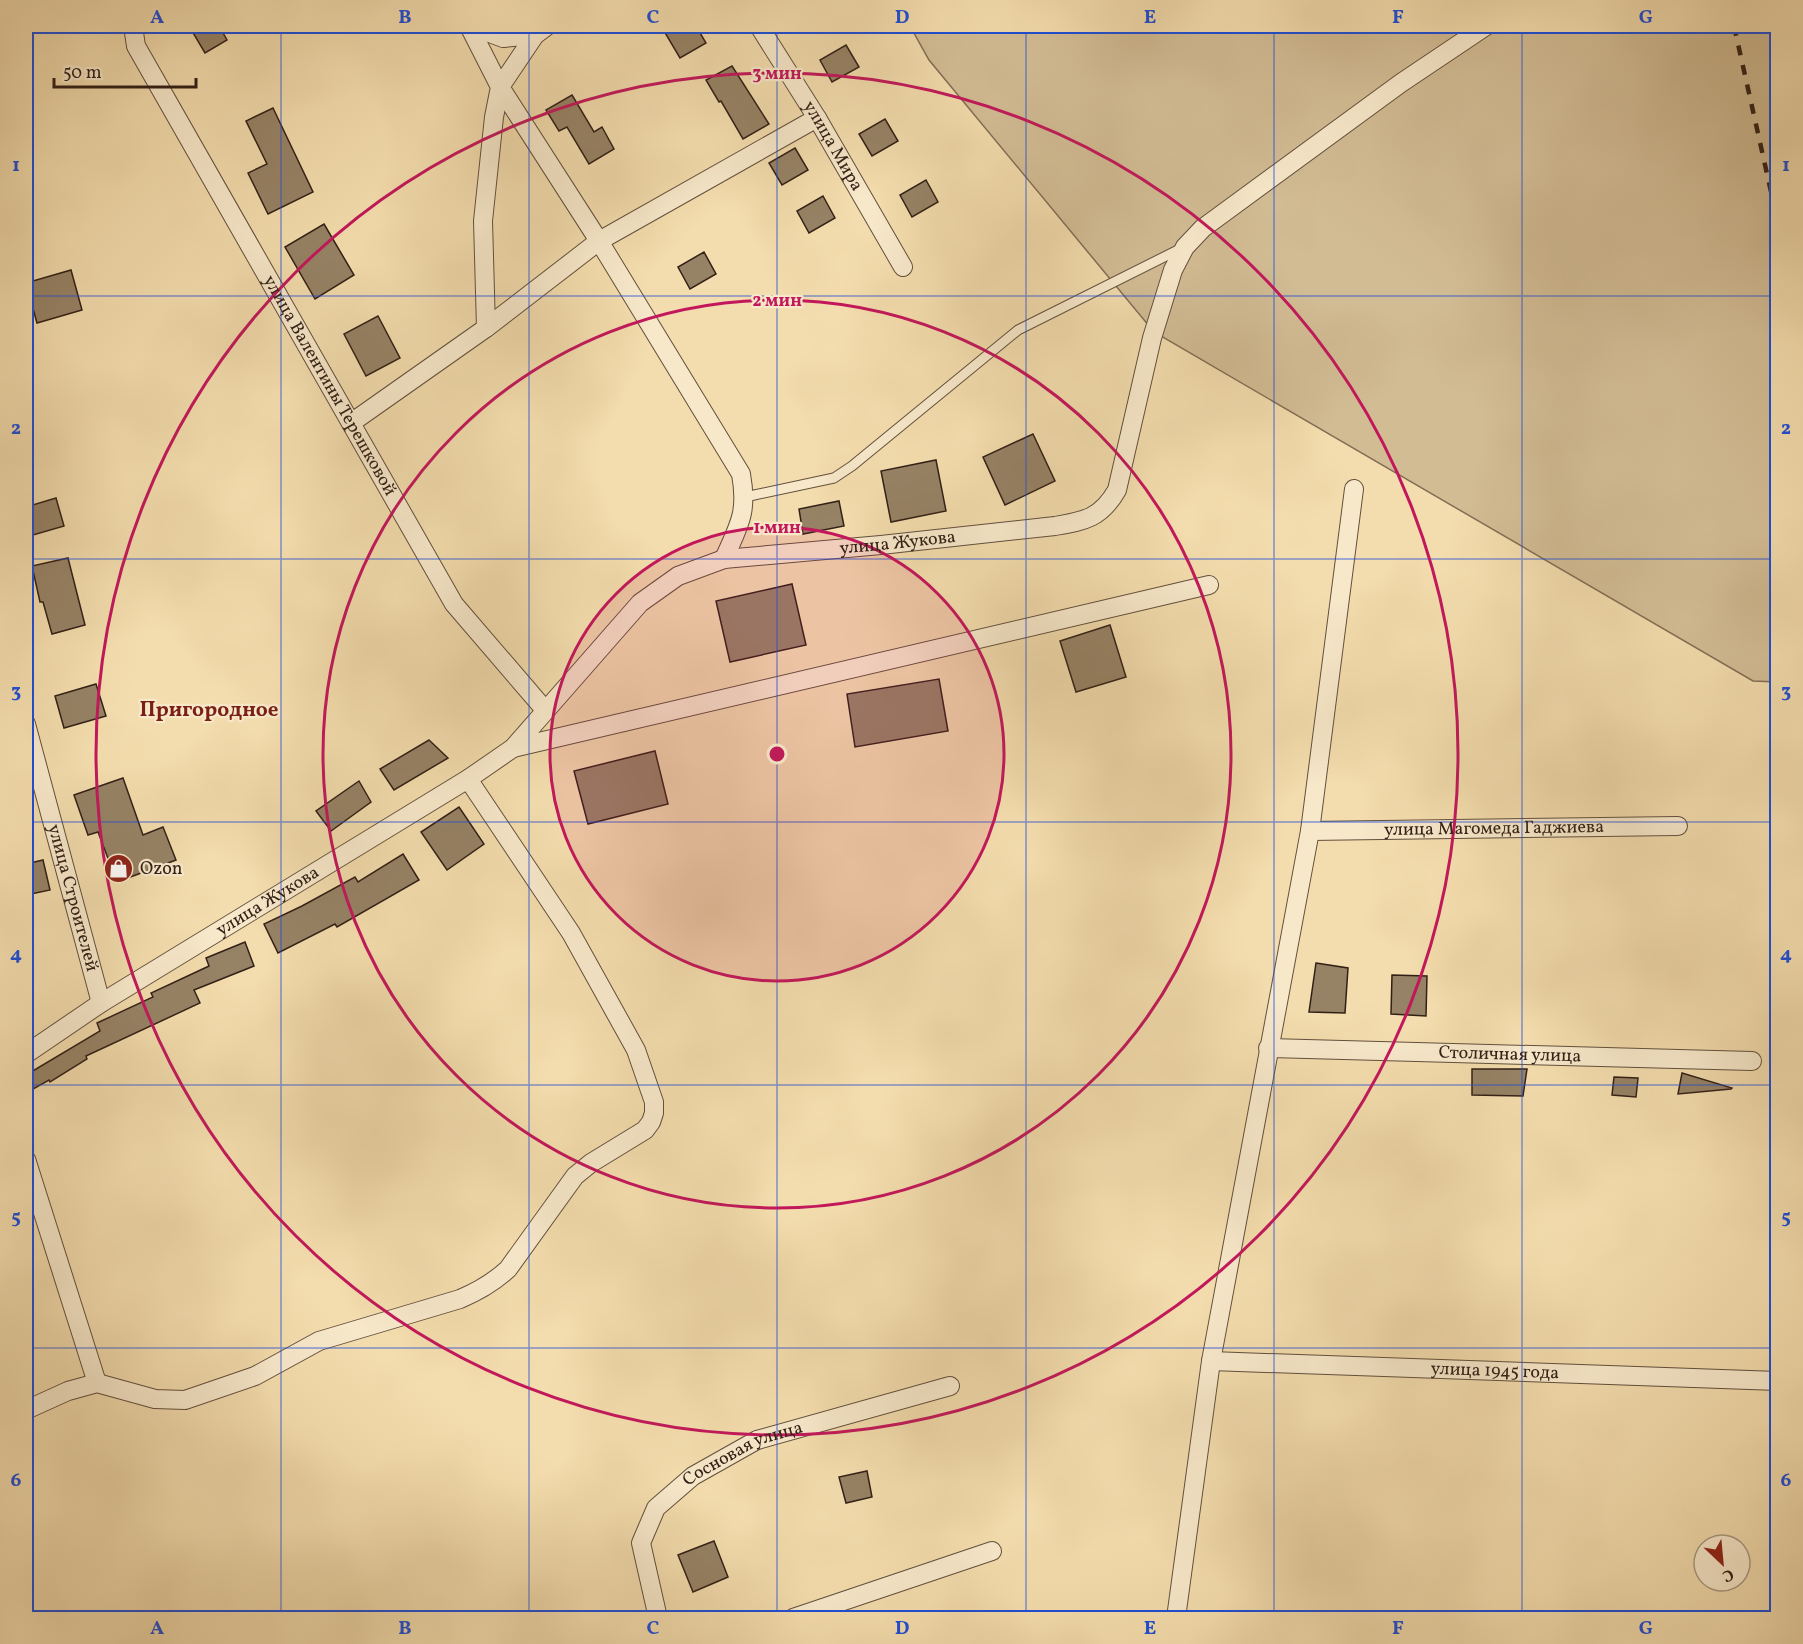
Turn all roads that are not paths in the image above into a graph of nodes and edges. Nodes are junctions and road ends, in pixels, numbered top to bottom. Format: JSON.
{"nodes":[{"id":1,"x":133,"y":26,"type":"edge"},
{"id":2,"x":470,"y":26,"type":"edge"},
{"id":3,"x":759,"y":26,"type":"edge"},
{"id":4,"x":1486,"y":26,"type":"edge"},
{"id":5,"x":541,"y":30,"type":"edge"},
{"id":6,"x":500,"y":87,"type":"junction"},
{"id":7,"x":817,"y":118,"type":"junction"},
{"id":8,"x":600,"y":241,"type":"junction"},
{"id":9,"x":1185,"y":247,"type":"junction"},
{"id":10,"x":903,"y":267,"type":"dead end"},
{"id":11,"x":486,"y":328,"type":"junction"},
{"id":12,"x":351,"y":423,"type":"junction"},
{"id":13,"x":1354,"y":489,"type":"dead end"},
{"id":14,"x":745,"y":497,"type":"junction"},
{"id":15,"x":724,"y":559,"type":"junction"},
{"id":16,"x":1209,"y":585,"type":"dead end"},
{"id":17,"x":545,"y":710,"type":"junction"},
{"id":18,"x":26,"y":724,"type":"edge"},
{"id":19,"x":513,"y":748,"type":"junction"},
{"id":20,"x":468,"y":779,"type":"junction"},
{"id":21,"x":1678,"y":826,"type":"dead end"},
{"id":22,"x":1310,"y":831,"type":"junction"},
{"id":23,"x":101,"y":1003,"type":"junction"},
{"id":24,"x":1268,"y":1048,"type":"junction"},
{"id":25,"x":26,"y":1054,"type":"edge"},
{"id":26,"x":1752,"y":1061,"type":"dead end"},
{"id":27,"x":26,"y":1159,"type":"edge"},
{"id":28,"x":1210,"y":1361,"type":"junction"},
{"id":29,"x":1778,"y":1381,"type":"edge"},
{"id":30,"x":97,"y":1383,"type":"junction"},
{"id":31,"x":950,"y":1386,"type":"dead end"},
{"id":32,"x":26,"y":1410,"type":"edge"},
{"id":33,"x":992,"y":1551,"type":"dead end"},
{"id":34,"x":658,"y":1618,"type":"edge"},
{"id":35,"x":793,"y":1618,"type":"edge"},
{"id":36,"x":1176,"y":1618,"type":"edge"}],
"edges":[{"from":1,"to":12,"type":"street","name":"улица Валентины Терешковой"},
{"from":2,"to":5,"type":"street"},
{"from":2,"to":6,"type":"street"},
{"from":3,"to":7,"type":"street","name":"улица Мира"},
{"from":4,"to":9,"type":"street","name":"улица Жукова"},
{"from":5,"to":6,"type":"street"},
{"from":6,"to":8,"type":"street"},
{"from":6,"to":11,"type":"street"},
{"from":7,"to":8,"type":"street"},
{"from":7,"to":10,"type":"street","name":"улица Мира"},
{"from":8,"to":11,"type":"street"},
{"from":8,"to":14,"type":"street"},
{"from":9,"to":14,"type":"lane"},
{"from":9,"to":15,"type":"street","name":"улица Жукова"},
{"from":11,"to":12,"type":"street"},
{"from":12,"to":17,"type":"street","name":"улица Валентины Терешковой"},
{"from":13,"to":22,"type":"street"},
{"from":14,"to":15,"type":"street"},
{"from":15,"to":17,"type":"street","name":"улица Жукова"},
{"from":16,"to":19,"type":"street","name":"улица Жукова"},
{"from":17,"to":19,"type":"street","name":"улица Жукова"},
{"from":18,"to":23,"type":"street","name":"улица Строителей"},
{"from":19,"to":20,"type":"street","name":"улица Жукова"},
{"from":20,"to":23,"type":"street","name":"улица Жукова"},
{"from":20,"to":30,"type":"street"},
{"from":21,"to":22,"type":"street","name":"улица Магомеда Гаджиева"},
{"from":22,"to":24,"type":"street"},
{"from":23,"to":25,"type":"street","name":"улица Жукова"},
{"from":24,"to":26,"type":"street","name":"Столичная улица"},
{"from":24,"to":28,"type":"street"},
{"from":27,"to":30,"type":"street"},
{"from":28,"to":29,"type":"street","name":"улица 1945 года"},
{"from":28,"to":36,"type":"street"},
{"from":30,"to":32,"type":"street"},
{"from":31,"to":34,"type":"street","name":"Сосновая улица"},
{"from":33,"to":35,"type":"street"}]}
